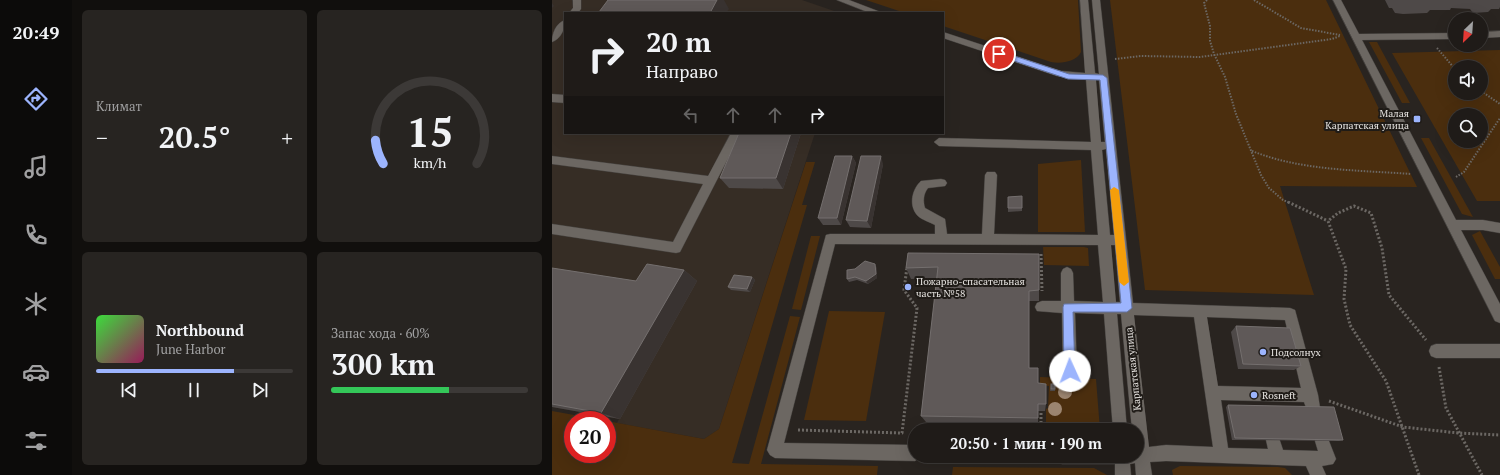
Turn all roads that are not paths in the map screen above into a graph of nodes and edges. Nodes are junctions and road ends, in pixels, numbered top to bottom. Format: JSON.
{"nodes":[{"id":1,"x":577,"y":0,"type":"edge"},
{"id":2,"x":841,"y":0,"type":"edge"},
{"id":3,"x":1084,"y":0,"type":"edge"},
{"id":4,"x":1096,"y":0,"type":"edge"},
{"id":5,"x":1337,"y":0,"type":"edge"},
{"id":6,"x":574,"y":12,"type":"edge"},
{"id":7,"x":876,"y":12,"type":"edge"},
{"id":8,"x":564,"y":24,"type":"edge"},
{"id":9,"x":1500,"y":34,"type":"edge"},
{"id":10,"x":944,"y":35,"type":"edge"},
{"id":11,"x":1488,"y":35,"type":"edge"},
{"id":12,"x":1448,"y":36,"type":"edge"},
{"id":13,"x":1356,"y":37,"type":"junction"},
{"id":14,"x":552,"y":39,"type":"edge"},
{"id":15,"x":1097,"y":77,"type":"junction"},
{"id":16,"x":552,"y":98,"type":"edge"},
{"id":17,"x":564,"y":99,"type":"edge"},
{"id":18,"x":735,"y":134,"type":"edge"},
{"id":19,"x":939,"y":142,"type":"dead end"},
{"id":20,"x":1096,"y":146,"type":"junction"},
{"id":21,"x":1110,"y":146,"type":"junction"},
{"id":22,"x":552,"y":160,"type":"edge"},
{"id":23,"x":991,"y":175,"type":"dead end"},
{"id":24,"x":711,"y":182,"type":"junction"},
{"id":25,"x":942,"y":183,"type":"dead end"},
{"id":26,"x":1500,"y":220,"type":"edge"},
{"id":27,"x":1452,"y":225,"type":"junction"},
{"id":28,"x":1483,"y":225,"type":"junction"},
{"id":29,"x":552,"y":228,"type":"edge"},
{"id":30,"x":1500,"y":228,"type":"edge"},
{"id":31,"x":941,"y":239,"type":"junction"},
{"id":32,"x":988,"y":239,"type":"junction"},
{"id":33,"x":1104,"y":240,"type":"junction"},
{"id":34,"x":1120,"y":240,"type":"junction"},
{"id":35,"x":1067,"y":273,"type":"dead end"},
{"id":36,"x":1042,"y":307,"type":"road end"},
{"id":37,"x":1068,"y":307,"type":"junction"},
{"id":38,"x":1110,"y":308,"type":"junction"},
{"id":39,"x":1127,"y":308,"type":"junction"},
{"id":40,"x":1200,"y":312,"type":"junction"},
{"id":41,"x":1500,"y":317,"type":"edge"},
{"id":42,"x":1436,"y":351,"type":"road end"},
{"id":43,"x":1500,"y":351,"type":"edge"},
{"id":44,"x":1070,"y":371,"type":"dead end"},
{"id":45,"x":1212,"y":393,"type":"junction"},
{"id":46,"x":1119,"y":423,"type":"edge"},
{"id":47,"x":1139,"y":423,"type":"edge"},
{"id":48,"x":1273,"y":440,"type":"edge"},
{"id":49,"x":1322,"y":441,"type":"edge"},
{"id":50,"x":908,"y":453,"type":"edge"},
{"id":51,"x":1222,"y":455,"type":"junction"},
{"id":52,"x":1144,"y":456,"type":"edge"},
{"id":53,"x":1277,"y":457,"type":"junction"},
{"id":54,"x":1310,"y":458,"type":"junction"},
{"id":55,"x":1122,"y":463,"type":"edge"},
{"id":56,"x":1143,"y":463,"type":"edge"},
{"id":57,"x":1123,"y":475,"type":"edge"},
{"id":58,"x":1144,"y":475,"type":"edge"},
{"id":59,"x":1318,"y":475,"type":"edge"}],
"edges":[{"from":1,"to":6,"type":"street"},
{"from":2,"to":7,"type":"street"},
{"from":3,"to":15,"type":"street","name":"Карпатская улица"},
{"from":4,"to":15,"type":"street","name":"Карпатская улица"},
{"from":5,"to":13,"type":"street"},
{"from":8,"to":14,"type":"street"},
{"from":9,"to":11,"type":"street"},
{"from":10,"to":15,"type":"street"},
{"from":12,"to":13,"type":"street"},
{"from":13,"to":27,"type":"street"},
{"from":15,"to":20,"type":"street","name":"Карпатская улица"},
{"from":15,"to":21,"type":"street","name":"Карпатская улица"},
{"from":16,"to":17,"type":"street"},
{"from":18,"to":24,"type":"street"},
{"from":19,"to":20,"type":"street"},
{"from":20,"to":21,"type":"street"},
{"from":20,"to":33,"type":"street","name":"Карпатская улица"},
{"from":21,"to":34,"type":"street","name":"Карпатская улица"},
{"from":22,"to":24,"type":"street"},
{"from":23,"to":32,"type":"street"},
{"from":24,"to":29,"type":"street"},
{"from":25,"to":31,"type":"street"},
{"from":26,"to":28,"type":"street"},
{"from":27,"to":28,"type":"street"},
{"from":27,"to":41,"type":"street"},
{"from":28,"to":30,"type":"street"},
{"from":31,"to":32,"type":"street"},
{"from":31,"to":50,"type":"street"},
{"from":32,"to":33,"type":"street"},
{"from":33,"to":34,"type":"street"},
{"from":33,"to":38,"type":"street","name":"Карпатская улица"},
{"from":34,"to":39,"type":"street","name":"Карпатская улица"},
{"from":35,"to":37,"type":"street"},
{"from":36,"to":37,"type":"street"},
{"from":37,"to":38,"type":"street"},
{"from":37,"to":44,"type":"street"},
{"from":38,"to":39,"type":"street"},
{"from":38,"to":46,"type":"street","name":"Карпатская улица"},
{"from":39,"to":40,"type":"street"},
{"from":39,"to":47,"type":"street","name":"Карпатская улица"},
{"from":40,"to":45,"type":"street"},
{"from":40,"to":45,"type":"street"},
{"from":42,"to":43,"type":"street"},
{"from":45,"to":51,"type":"street"},
{"from":48,"to":53,"type":"street"},
{"from":49,"to":54,"type":"street"},
{"from":51,"to":52,"type":"street"},
{"from":51,"to":53,"type":"street"},
{"from":53,"to":54,"type":"street"},
{"from":54,"to":59,"type":"street"},
{"from":55,"to":57,"type":"street"},
{"from":56,"to":58,"type":"street","name":"Карпатская улица"}]}
